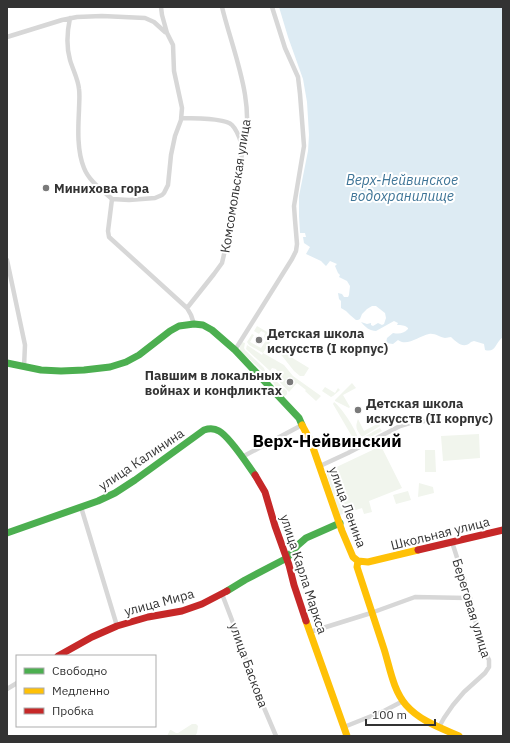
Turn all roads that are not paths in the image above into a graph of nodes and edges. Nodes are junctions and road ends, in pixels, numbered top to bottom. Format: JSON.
{"nodes":[{"id":1,"x":161,"y":7,"type":"edge"},
{"id":2,"x":222,"y":7,"type":"edge"},
{"id":3,"x":272,"y":7,"type":"edge"},
{"id":4,"x":70,"y":18,"type":"junction"},
{"id":5,"x":167,"y":34,"type":"junction"},
{"id":6,"x":7,"y":37,"type":"edge"},
{"id":7,"x":182,"y":118,"type":"junction"},
{"id":8,"x":243,"y":148,"type":"junction"},
{"id":9,"x":112,"y":199,"type":"junction"},
{"id":10,"x":7,"y":260,"type":"edge"},
{"id":11,"x":187,"y":308,"type":"junction"},
{"id":12,"x":194,"y":324,"type":"junction"},
{"id":13,"x":235,"y":350,"type":"junction"},
{"id":14,"x":7,"y":364,"type":"edge"},
{"id":15,"x":24,"y":367,"type":"junction"},
{"id":16,"x":425,"y":421,"type":"dead end"},
{"id":17,"x":302,"y":424,"type":"junction"},
{"id":18,"x":218,"y":430,"type":"joint"},
{"id":19,"x":242,"y":457,"type":"junction"},
{"id":20,"x":320,"y":466,"type":"junction"},
{"id":21,"x":81,"y":507,"type":"junction"},
{"id":22,"x":340,"y":523,"type":"junction"},
{"id":23,"x":503,"y":530,"type":"edge"},
{"id":24,"x":7,"y":533,"type":"edge"},
{"id":25,"x":452,"y":542,"type":"junction"},
{"id":26,"x":287,"y":558,"type":"junction"},
{"id":27,"x":358,"y":561,"type":"junction"},
{"id":28,"x":222,"y":594,"type":"junction"},
{"id":29,"x":471,"y":601,"type":"junction"},
{"id":30,"x":371,"y":613,"type":"junction"},
{"id":31,"x":117,"y":626,"type":"junction"},
{"id":32,"x":310,"y":632,"type":"junction"},
{"id":33,"x":60,"y":655,"type":"edge"},
{"id":34,"x":16,"y":684,"type":"edge"},
{"id":35,"x":7,"y":689,"type":"edge"},
{"id":36,"x":403,"y":701,"type":"junction"},
{"id":37,"x":344,"y":727,"type":"junction"},
{"id":38,"x":439,"y":727,"type":"junction"},
{"id":39,"x":276,"y":736,"type":"edge"},
{"id":40,"x":347,"y":736,"type":"edge"},
{"id":41,"x":459,"y":736,"type":"edge"}],
"edges":[{"from":1,"to":5,"type":"street"},
{"from":2,"to":8,"type":"street","name":"Комсомольская улица"},
{"from":3,"to":13,"type":"street"},
{"from":4,"to":5,"type":"street"},
{"from":4,"to":6,"type":"street"},
{"from":4,"to":9,"type":"street"},
{"from":5,"to":7,"type":"street"},
{"from":7,"to":8,"type":"street"},
{"from":7,"to":9,"type":"street"},
{"from":8,"to":11,"type":"street","name":"Комсомольская улица"},
{"from":9,"to":11,"type":"street"},
{"from":10,"to":15,"type":"street"},
{"from":11,"to":12,"type":"street"},
{"from":12,"to":13,"type":"street","name":"улица Ленина"},
{"from":12,"to":15,"type":"street"},
{"from":13,"to":17,"type":"street","name":"улица Ленина"},
{"from":14,"to":15,"type":"street"},
{"from":16,"to":20,"type":"street"},
{"from":17,"to":19,"type":"street"},
{"from":17,"to":20,"type":"street","name":"улица Ленина"},
{"from":18,"to":19,"type":"street","name":"улица Карла Маркса"},
{"from":18,"to":21,"type":"street","name":"улица Калинина"},
{"from":19,"to":26,"type":"street","name":"улица Карла Маркса"},
{"from":20,"to":22,"type":"street","name":"улица Ленина"},
{"from":21,"to":24,"type":"street","name":"улица Калинина"},
{"from":21,"to":31,"type":"street"},
{"from":22,"to":26,"type":"street"},
{"from":22,"to":27,"type":"street","name":"улица Ленина"},
{"from":23,"to":25,"type":"street","name":"Школьная улица"},
{"from":25,"to":27,"type":"street","name":"Школьная улица"},
{"from":25,"to":29,"type":"street","name":"Береговая улица"},
{"from":26,"to":28,"type":"street","name":"улица Мира"},
{"from":26,"to":32,"type":"street","name":"улица Карла Маркса"},
{"from":27,"to":30,"type":"street","name":"улица Ленина"},
{"from":28,"to":31,"type":"street","name":"улица Мира"},
{"from":28,"to":39,"type":"street","name":"улица Баскова"},
{"from":29,"to":30,"type":"street"},
{"from":29,"to":38,"type":"street","name":"Береговая улица"},
{"from":30,"to":32,"type":"street"},
{"from":30,"to":36,"type":"street","name":"улица Ленина"},
{"from":31,"to":33,"type":"street","name":"улица Мира"},
{"from":32,"to":37,"type":"street","name":"улица Карла Маркса"},
{"from":34,"to":35,"type":"street"},
{"from":36,"to":37,"type":"street"},
{"from":36,"to":38,"type":"street","name":"улица Ленина"},
{"from":37,"to":40,"type":"street","name":"улица Карла Маркса"},
{"from":38,"to":41,"type":"street","name":"улица Ленина"}]}
